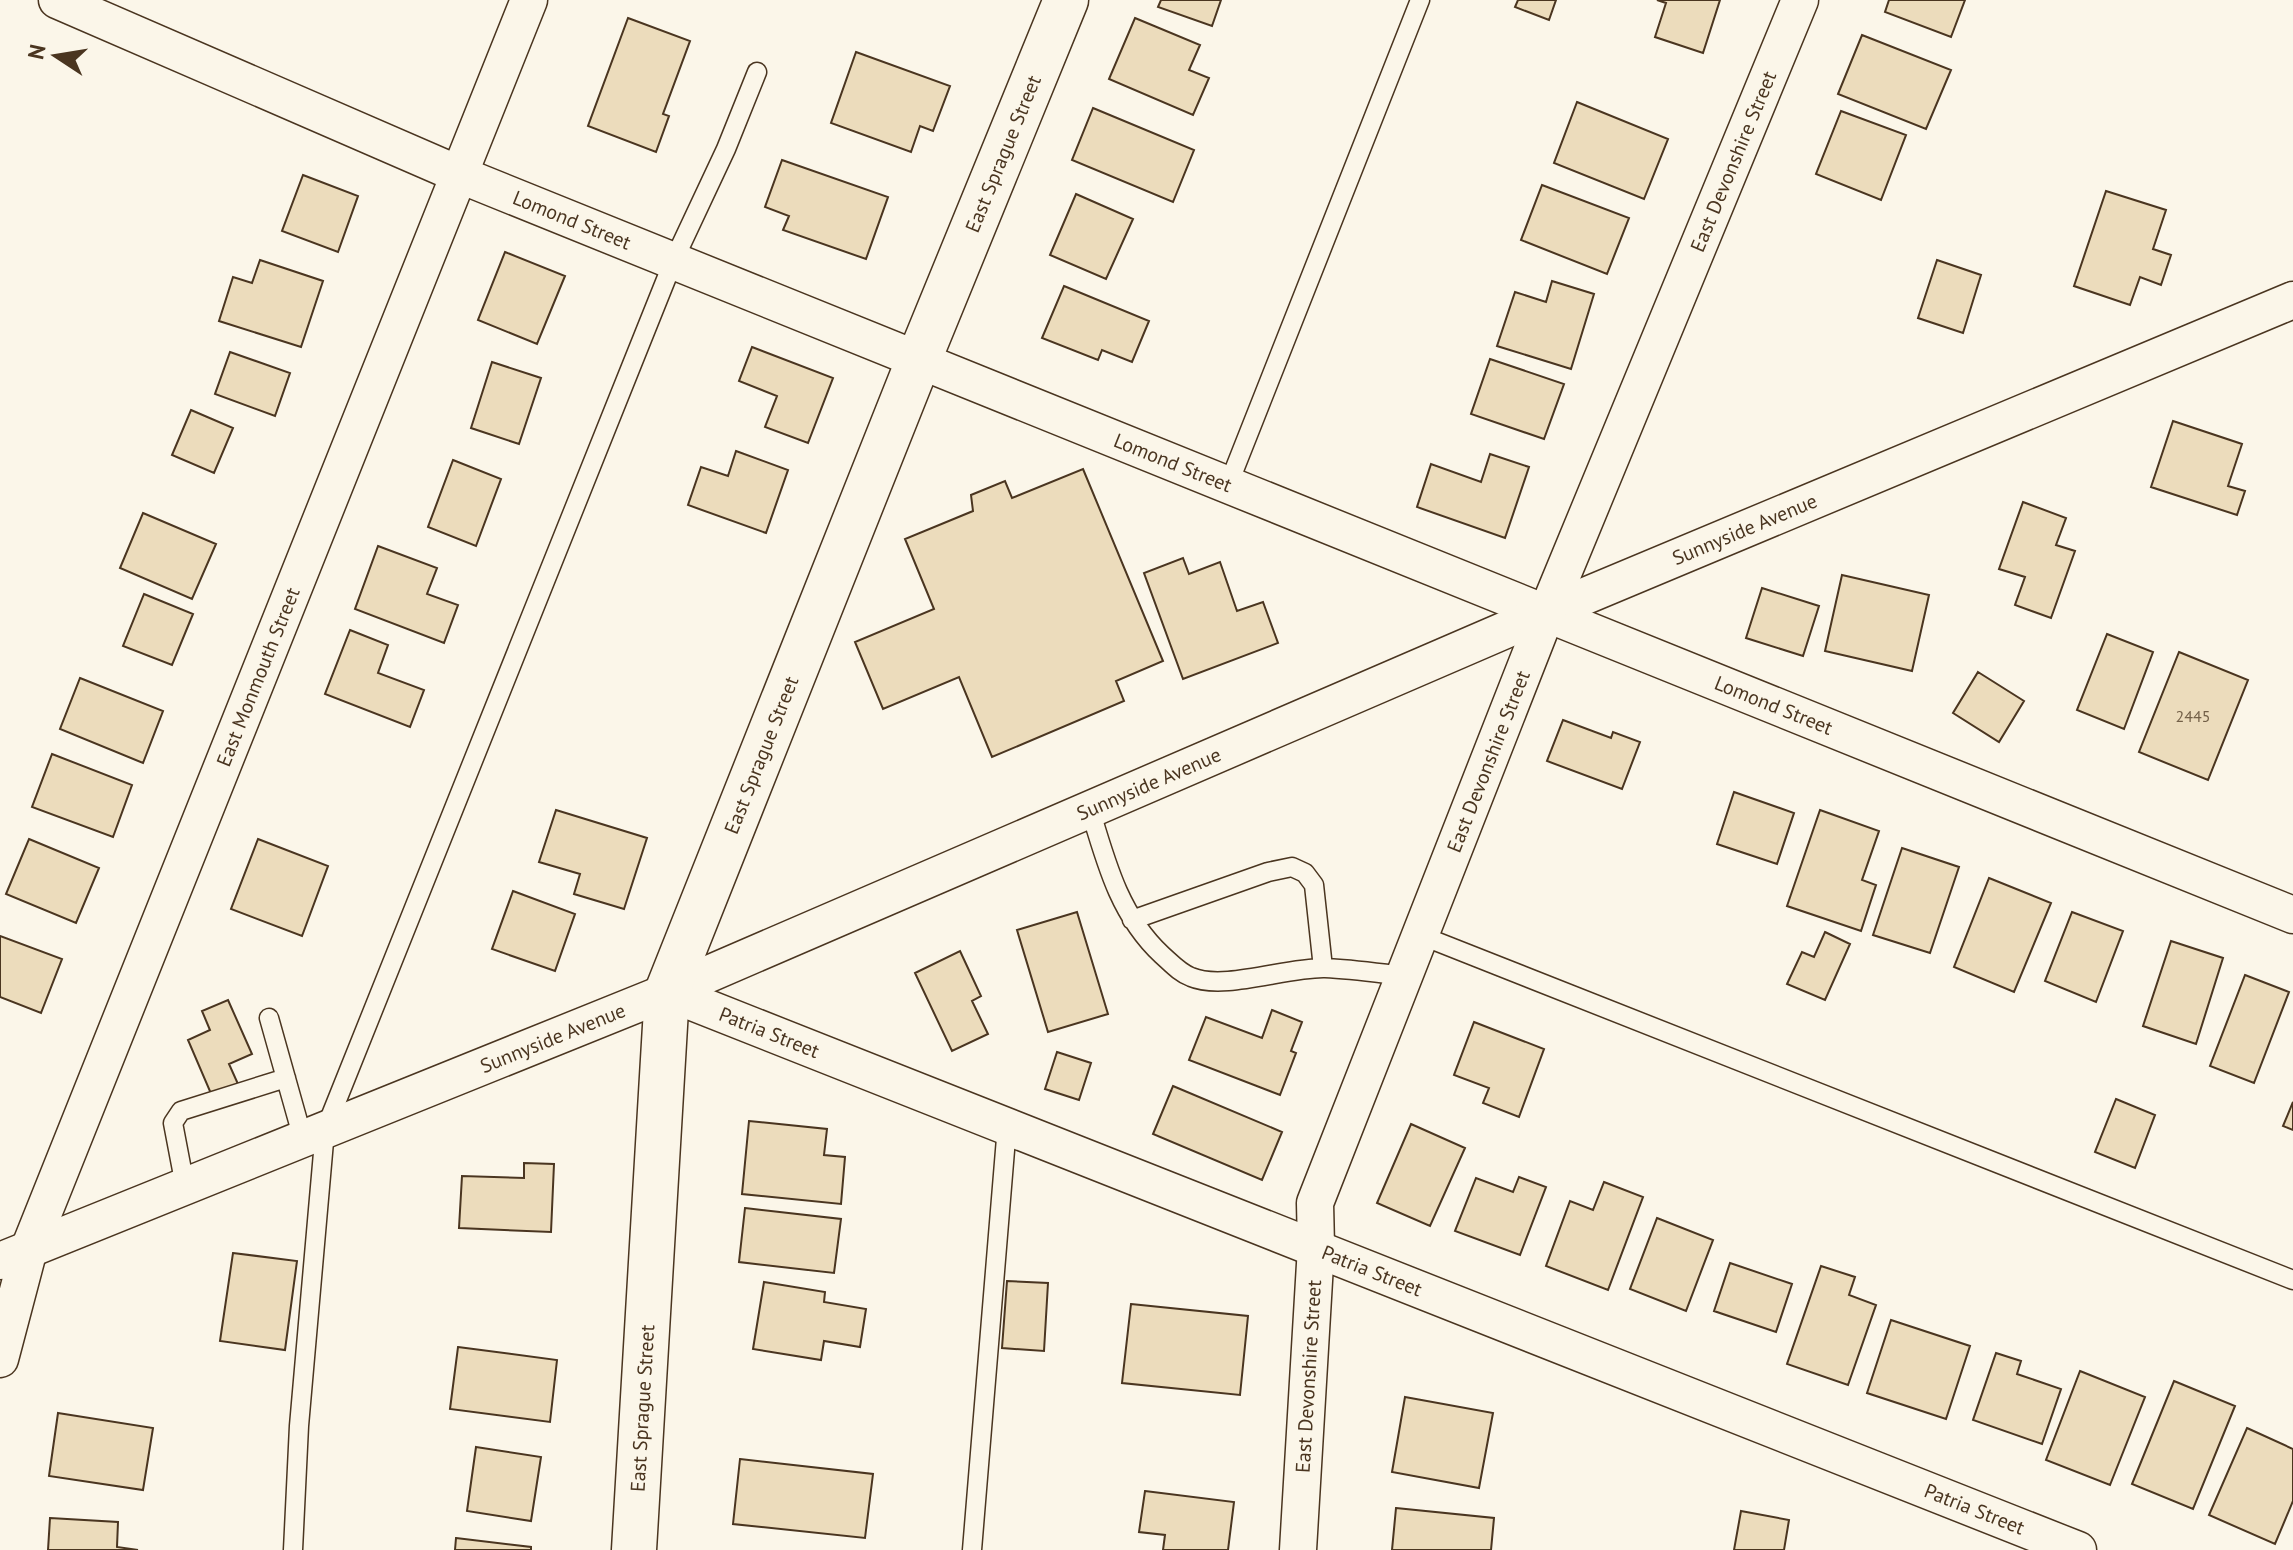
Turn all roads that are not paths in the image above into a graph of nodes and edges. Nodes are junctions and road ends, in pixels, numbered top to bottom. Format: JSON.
{"nodes":[{"id":1,"x":57,"y":0,"type":"edge"},
{"id":2,"x":529,"y":0,"type":"edge"},
{"id":3,"x":1066,"y":0,"type":"edge"},
{"id":4,"x":1420,"y":0,"type":"edge"},
{"id":5,"x":1800,"y":0,"type":"edge"},
{"id":6,"x":757,"y":72,"type":"dead end"},
{"id":7,"x":458,"y":174,"type":"junction"},
{"id":8,"x":673,"y":262,"type":"junction"},
{"id":9,"x":2293,"y":300,"type":"edge"},
{"id":10,"x":919,"y":359,"type":"junction"},
{"id":11,"x":1229,"y":483,"type":"junction"},
{"id":12,"x":1547,"y":612,"type":"junction"},
{"id":13,"x":1090,"y":809,"type":"junction"},
{"id":14,"x":2293,"y":915,"type":"edge"},
{"id":15,"x":1132,"y":920,"type":"junction"},
{"id":16,"x":1420,"y":935,"type":"junction"},
{"id":17,"x":1323,"y":968,"type":"junction"},
{"id":18,"x":1404,"y":976,"type":"junction"},
{"id":19,"x":667,"y":992,"type":"junction"},
{"id":20,"x":269,"y":1018,"type":"dead end"},
{"id":21,"x":286,"y":1078,"type":"junction"},
{"id":22,"x":1007,"y":1126,"type":"junction"},
{"id":23,"x":314,"y":1134,"type":"junction"},
{"id":24,"x":185,"y":1186,"type":"junction"},
{"id":25,"x":1316,"y":1247,"type":"junction"},
{"id":26,"x":14,"y":1255,"type":"edge"},
{"id":27,"x":2293,"y":1280,"type":"edge"},
{"id":28,"x":0,"y":1359,"type":"edge"},
{"id":29,"x":293,"y":1550,"type":"edge"},
{"id":30,"x":634,"y":1550,"type":"edge"},
{"id":31,"x":972,"y":1550,"type":"edge"},
{"id":32,"x":1298,"y":1550,"type":"edge"},
{"id":33,"x":2078,"y":1550,"type":"edge"}],
"edges":[{"from":1,"to":7,"type":"street","name":"Lomond Street"},
{"from":2,"to":7,"type":"street","name":"East Monmouth Street"},
{"from":3,"to":10,"type":"main road","name":"East Sprague Street"},
{"from":4,"to":11,"type":"lane"},
{"from":5,"to":12,"type":"street","name":"East Devonshire Street"},
{"from":6,"to":8,"type":"lane"},
{"from":7,"to":8,"type":"street","name":"Lomond Street"},
{"from":7,"to":26,"type":"street","name":"East Monmouth Street"},
{"from":8,"to":10,"type":"street","name":"Lomond Street"},
{"from":8,"to":23,"type":"lane"},
{"from":9,"to":12,"type":"street","name":"Sunnyside Avenue"},
{"from":10,"to":11,"type":"street","name":"Lomond Street"},
{"from":10,"to":19,"type":"main road","name":"East Sprague Street"},
{"from":11,"to":12,"type":"street","name":"Lomond Street"},
{"from":12,"to":13,"type":"street","name":"Sunnyside Avenue"},
{"from":12,"to":14,"type":"street","name":"Lomond Street"},
{"from":12,"to":16,"type":"street","name":"East Devonshire Street"},
{"from":13,"to":15,"type":"lane"},
{"from":13,"to":19,"type":"street","name":"Sunnyside Avenue"},
{"from":15,"to":17,"type":"lane"},
{"from":15,"to":17,"type":"lane"},
{"from":16,"to":18,"type":"street","name":"East Devonshire Street"},
{"from":16,"to":27,"type":"lane"},
{"from":17,"to":18,"type":"lane"},
{"from":18,"to":25,"type":"street","name":"East Devonshire Street"},
{"from":19,"to":22,"type":"street","name":"Patria Street"},
{"from":19,"to":23,"type":"street","name":"Sunnyside Avenue"},
{"from":19,"to":30,"type":"main road","name":"East Sprague Street"},
{"from":20,"to":21,"type":"lane"},
{"from":21,"to":23,"type":"lane"},
{"from":21,"to":24,"type":"lane"},
{"from":22,"to":25,"type":"street","name":"Patria Street"},
{"from":22,"to":31,"type":"lane"},
{"from":23,"to":24,"type":"street","name":"Sunnyside Avenue"},
{"from":23,"to":29,"type":"lane"},
{"from":24,"to":26,"type":"street","name":"Sunnyside Avenue"},
{"from":25,"to":32,"type":"street","name":"East Devonshire Street"},
{"from":25,"to":33,"type":"street","name":"Patria Street"},
{"from":26,"to":28,"type":"street","name":"East Monmouth Street"}]}
